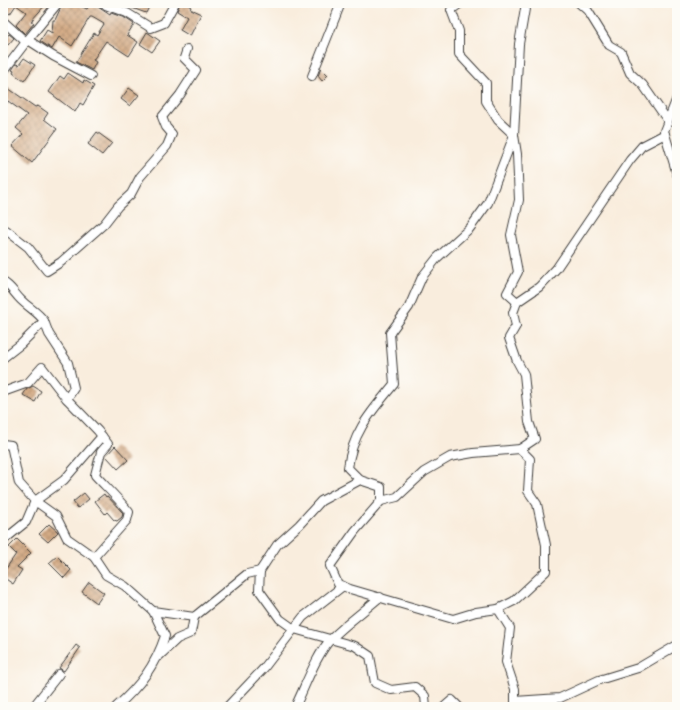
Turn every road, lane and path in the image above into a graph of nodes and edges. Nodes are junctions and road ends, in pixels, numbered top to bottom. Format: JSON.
{"nodes":[{"id":1,"x":58,"y":3,"type":"edge"},
{"id":2,"x":100,"y":3,"type":"edge"},
{"id":3,"x":175,"y":3,"type":"edge"},
{"id":4,"x":341,"y":3,"type":"edge"},
{"id":5,"x":461,"y":3,"type":"edge"},
{"id":6,"x":526,"y":3,"type":"edge"},
{"id":7,"x":579,"y":3,"type":"edge"},
{"id":8,"x":3,"y":21,"type":"edge"},
{"id":9,"x":27,"y":41,"type":"junction"},
{"id":10,"x":187,"y":49,"type":"dead end"},
{"id":11,"x":3,"y":72,"type":"edge"},
{"id":12,"x":91,"y":76,"type":"dead end"},
{"id":13,"x":312,"y":76,"type":"dead end"},
{"id":14,"x":677,"y":98,"type":"edge"},
{"id":15,"x":668,"y":121,"type":"junction"},
{"id":16,"x":665,"y":134,"type":"junction"},
{"id":17,"x":514,"y":135,"type":"junction"},
{"id":18,"x":677,"y":174,"type":"edge"},
{"id":19,"x":3,"y":234,"type":"edge"},
{"id":20,"x":3,"y":282,"type":"edge"},
{"id":21,"x":517,"y":302,"type":"junction"},
{"id":22,"x":44,"y":321,"type":"junction"},
{"id":23,"x":3,"y":358,"type":"edge"},
{"id":24,"x":3,"y":392,"type":"edge"},
{"id":25,"x":67,"y":399,"type":"junction"},
{"id":26,"x":102,"y":436,"type":"junction"},
{"id":27,"x":3,"y":444,"type":"edge"},
{"id":28,"x":520,"y":449,"type":"junction"},
{"id":29,"x":360,"y":480,"type":"junction"},
{"id":30,"x":35,"y":501,"type":"junction"},
{"id":31,"x":381,"y":501,"type":"junction"},
{"id":32,"x":3,"y":543,"type":"edge"},
{"id":33,"x":94,"y":557,"type":"junction"},
{"id":34,"x":260,"y":571,"type":"junction"},
{"id":35,"x":343,"y":586,"type":"junction"},
{"id":36,"x":380,"y":597,"type":"junction"},
{"id":37,"x":498,"y":609,"type":"junction"},
{"id":38,"x":153,"y":611,"type":"junction"},
{"id":39,"x":194,"y":617,"type":"junction"},
{"id":40,"x":294,"y":629,"type":"junction"},
{"id":41,"x":330,"y":640,"type":"junction"},
{"id":42,"x":677,"y":645,"type":"edge"},
{"id":43,"x":157,"y":658,"type":"junction"},
{"id":44,"x":59,"y":674,"type":"dead end"},
{"id":45,"x":515,"y":704,"type":"edge"},
{"id":46,"x":33,"y":707,"type":"edge"},
{"id":47,"x":116,"y":707,"type":"edge"},
{"id":48,"x":227,"y":707,"type":"edge"},
{"id":49,"x":295,"y":707,"type":"edge"},
{"id":50,"x":426,"y":707,"type":"edge"},
{"id":51,"x":444,"y":707,"type":"edge"},
{"id":52,"x":459,"y":707,"type":"edge"}],
"edges":[{"from":1,"to":9,"type":"street"},
{"from":2,"to":3,"type":"street"},
{"from":4,"to":13,"type":"street"},
{"from":5,"to":17,"type":"street"},
{"from":6,"to":17,"type":"street"},
{"from":7,"to":15,"type":"street"},
{"from":8,"to":9,"type":"street"},
{"from":9,"to":11,"type":"street"},
{"from":9,"to":12,"type":"street"},
{"from":10,"to":19,"type":"street"},
{"from":14,"to":15,"type":"street"},
{"from":15,"to":16,"type":"street"},
{"from":16,"to":18,"type":"street"},
{"from":16,"to":21,"type":"street"},
{"from":17,"to":21,"type":"street"},
{"from":17,"to":29,"type":"street"},
{"from":20,"to":22,"type":"street"},
{"from":21,"to":28,"type":"street"},
{"from":22,"to":23,"type":"street"},
{"from":22,"to":25,"type":"street"},
{"from":24,"to":25,"type":"street"},
{"from":25,"to":26,"type":"street"},
{"from":26,"to":30,"type":"street"},
{"from":26,"to":33,"type":"street"},
{"from":27,"to":30,"type":"street"},
{"from":28,"to":31,"type":"street"},
{"from":28,"to":37,"type":"street"},
{"from":29,"to":31,"type":"street"},
{"from":29,"to":34,"type":"street"},
{"from":30,"to":32,"type":"street"},
{"from":30,"to":33,"type":"street"},
{"from":31,"to":35,"type":"street"},
{"from":33,"to":38,"type":"street"},
{"from":34,"to":39,"type":"street"},
{"from":34,"to":40,"type":"street"},
{"from":35,"to":36,"type":"street"},
{"from":35,"to":40,"type":"street"},
{"from":36,"to":37,"type":"street"},
{"from":36,"to":41,"type":"street"},
{"from":37,"to":45,"type":"street"},
{"from":38,"to":39,"type":"street"},
{"from":38,"to":43,"type":"street"},
{"from":39,"to":43,"type":"street"},
{"from":40,"to":41,"type":"street"},
{"from":40,"to":48,"type":"street"},
{"from":41,"to":49,"type":"street"},
{"from":41,"to":50,"type":"street"},
{"from":42,"to":45,"type":"street"},
{"from":43,"to":47,"type":"street"},
{"from":44,"to":46,"type":"street"},
{"from":51,"to":52,"type":"street"}]}
